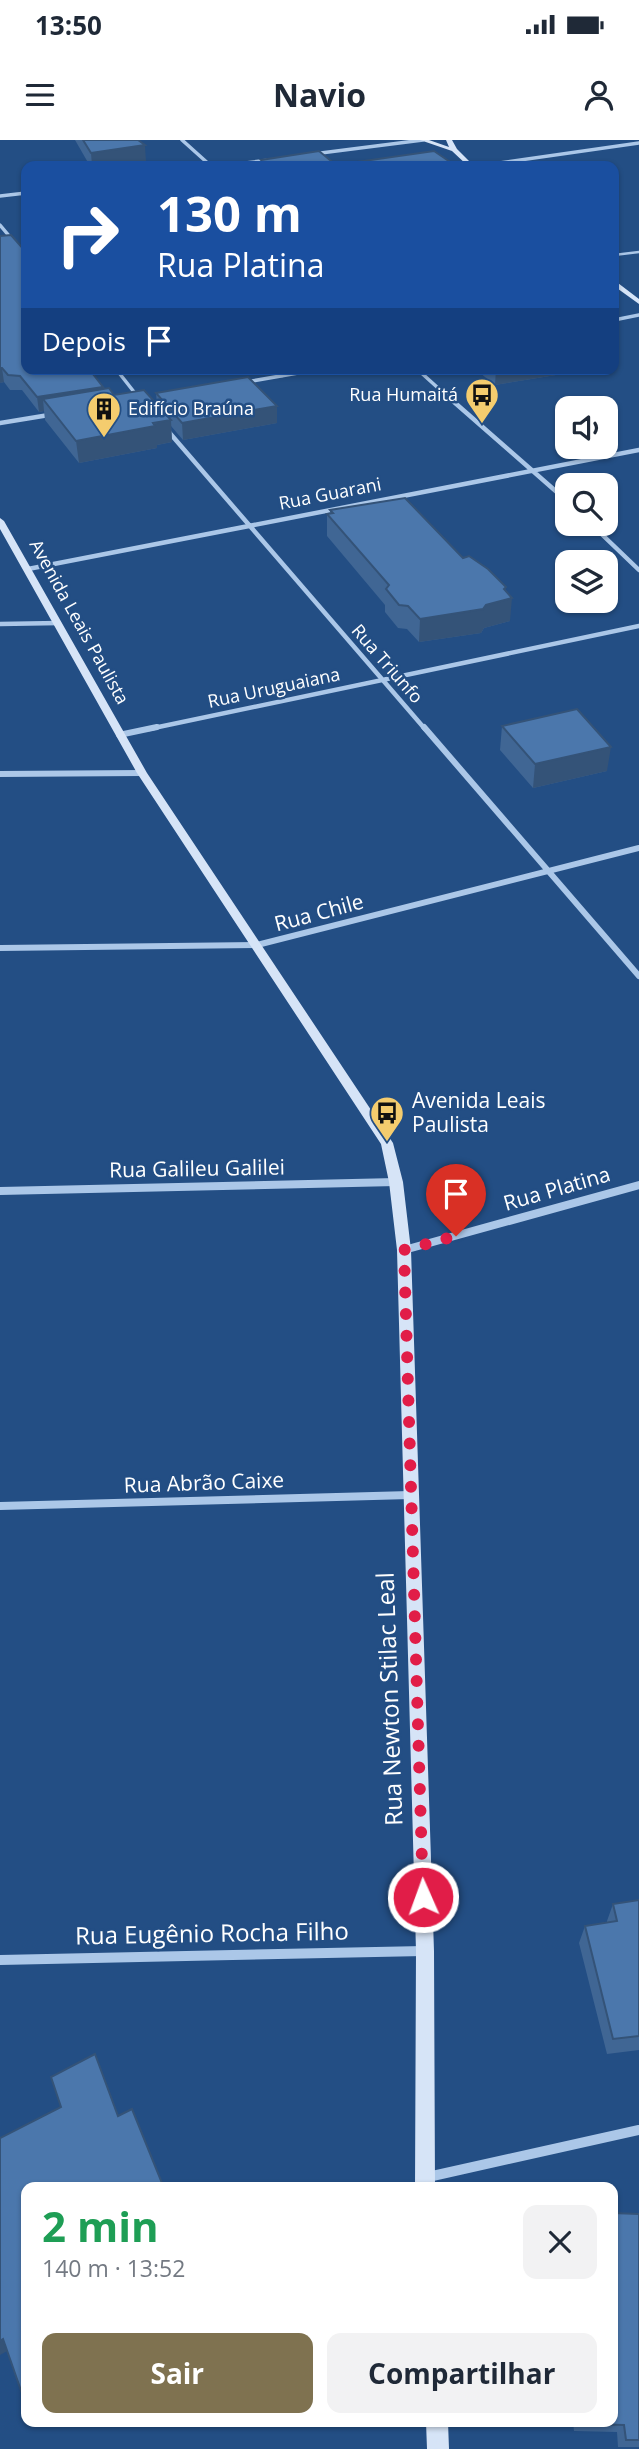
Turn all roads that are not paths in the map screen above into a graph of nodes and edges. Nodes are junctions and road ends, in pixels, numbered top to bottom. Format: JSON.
{"nodes":[{"id":1,"x":182,"y":140,"type":"edge"},
{"id":2,"x":423,"y":140,"type":"edge"},
{"id":3,"x":449,"y":140,"type":"edge"},
{"id":4,"x":639,"y":144,"type":"edge"},
{"id":5,"x":454,"y":150,"type":"junction"},
{"id":6,"x":309,"y":155,"type":"edge"},
{"id":7,"x":270,"y":160,"type":"edge"},
{"id":8,"x":205,"y":161,"type":"edge"},
{"id":9,"x":262,"y":161,"type":"edge"},
{"id":10,"x":466,"y":161,"type":"edge"},
{"id":11,"x":515,"y":161,"type":"edge"},
{"id":12,"x":21,"y":193,"type":"edge"},
{"id":13,"x":0,"y":196,"type":"edge"},
{"id":14,"x":0,"y":225,"type":"edge"},
{"id":15,"x":10,"y":236,"type":"junction"},
{"id":16,"x":0,"y":237,"type":"edge"},
{"id":17,"x":21,"y":250,"type":"edge"},
{"id":18,"x":639,"y":252,"type":"edge"},
{"id":19,"x":619,"y":254,"type":"edge"},
{"id":20,"x":619,"y":286,"type":"edge"},
{"id":21,"x":639,"y":302,"type":"edge"},
{"id":22,"x":639,"y":315,"type":"edge"},
{"id":23,"x":619,"y":319,"type":"edge"},
{"id":24,"x":121,"y":375,"type":"edge"},
{"id":25,"x":288,"y":375,"type":"edge"},
{"id":26,"x":424,"y":375,"type":"edge"},
{"id":27,"x":282,"y":376,"type":"joint"},
{"id":28,"x":243,"y":382,"type":"edge"},
{"id":29,"x":127,"y":402,"type":"edge"},
{"id":30,"x":64,"y":413,"type":"edge"},
{"id":31,"x":158,"y":420,"type":"edge"},
{"id":32,"x":0,"y":424,"type":"edge"},
{"id":33,"x":639,"y":450,"type":"edge"},
{"id":34,"x":533,"y":469,"type":"junction"},
{"id":35,"x":555,"y":490,"type":"edge"},
{"id":36,"x":0,"y":521,"type":"edge"},
{"id":37,"x":249,"y":524,"type":"junction"},
{"id":38,"x":604,"y":536,"type":"edge"},
{"id":39,"x":28,"y":569,"type":"junction"},
{"id":40,"x":639,"y":570,"type":"edge"},
{"id":41,"x":59,"y":623,"type":"junction"},
{"id":42,"x":0,"y":624,"type":"edge"},
{"id":43,"x":639,"y":626,"type":"edge"},
{"id":44,"x":381,"y":680,"type":"junction"},
{"id":45,"x":119,"y":735,"type":"junction"},
{"id":46,"x":142,"y":773,"type":"junction"},
{"id":47,"x":0,"y":774,"type":"edge"},
{"id":48,"x":639,"y":848,"type":"edge"},
{"id":49,"x":547,"y":870,"type":"junction"},
{"id":50,"x":257,"y":946,"type":"junction"},
{"id":51,"x":0,"y":948,"type":"edge"},
{"id":52,"x":639,"y":976,"type":"edge"},
{"id":53,"x":396,"y":1182,"type":"junction"},
{"id":54,"x":639,"y":1185,"type":"edge"},
{"id":55,"x":0,"y":1191,"type":"edge"},
{"id":56,"x":404,"y":1250,"type":"junction"},
{"id":57,"x":410,"y":1494,"type":"junction"},
{"id":58,"x":0,"y":1506,"type":"edge"},
{"id":59,"x":425,"y":1951,"type":"junction"},
{"id":60,"x":0,"y":1960,"type":"edge"},
{"id":61,"x":639,"y":2130,"type":"edge"},
{"id":62,"x":425,"y":2182,"type":"edge"},
{"id":63,"x":429,"y":2182,"type":"edge"},
{"id":64,"x":437,"y":2427,"type":"edge"},
{"id":65,"x":438,"y":2449,"type":"edge"}],
"edges":[{"from":1,"to":8,"type":"street"},
{"from":2,"to":5,"type":"street"},
{"from":2,"to":6,"type":"street"},
{"from":3,"to":5,"type":"street"},
{"from":4,"to":11,"type":"street"},
{"from":5,"to":10,"type":"street"},
{"from":7,"to":9,"type":"street"},
{"from":12,"to":13,"type":"street"},
{"from":14,"to":15,"type":"street"},
{"from":15,"to":16,"type":"street"},
{"from":15,"to":17,"type":"street"},
{"from":18,"to":19,"type":"lane"},
{"from":20,"to":21,"type":"street"},
{"from":22,"to":23,"type":"street"},
{"from":24,"to":29,"type":"street"},
{"from":25,"to":27,"type":"street"},
{"from":26,"to":34,"type":"street"},
{"from":27,"to":28,"type":"street"},
{"from":30,"to":32,"type":"street"},
{"from":31,"to":37,"type":"street","name":"Rua Triunfo"},
{"from":33,"to":34,"type":"street","name":"Rua Guarani"},
{"from":34,"to":35,"type":"street"},
{"from":34,"to":37,"type":"street","name":"Rua Guarani"},
{"from":36,"to":39,"type":"street","name":"Avenida Leais Paulista"},
{"from":37,"to":39,"type":"street","name":"Rua Guarani"},
{"from":37,"to":44,"type":"street","name":"Rua Triunfo"},
{"from":38,"to":40,"type":"street"},
{"from":39,"to":41,"type":"street","name":"Avenida Leais Paulista"},
{"from":41,"to":42,"type":"street"},
{"from":41,"to":45,"type":"street","name":"Avenida Leais Paulista"},
{"from":43,"to":44,"type":"street","name":"Rua Uruguaiana"},
{"from":44,"to":45,"type":"street","name":"Rua Uruguaiana"},
{"from":44,"to":49,"type":"street","name":"Rua Triunfo"},
{"from":45,"to":46,"type":"street","name":"Avenida Leais Paulista"},
{"from":46,"to":47,"type":"street"},
{"from":46,"to":50,"type":"street","name":"Avenida Leais Paulista"},
{"from":48,"to":49,"type":"street","name":"Rua Chile"},
{"from":49,"to":50,"type":"street","name":"Rua Chile"},
{"from":49,"to":52,"type":"street","name":"Rua Triunfo"},
{"from":50,"to":51,"type":"street","name":"Rua Chile"},
{"from":50,"to":53,"type":"street","name":"Avenida Leais Paulista"},
{"from":53,"to":55,"type":"street","name":"Rua Galileu Galilei"},
{"from":53,"to":56,"type":"street","name":"Avenida Leais Paulista"},
{"from":54,"to":56,"type":"street","name":"Rua Platina"},
{"from":56,"to":57,"type":"street","name":"Rua Newton Stilac Leal"},
{"from":57,"to":58,"type":"street","name":"Rua Abrão Caixe"},
{"from":57,"to":59,"type":"street","name":"Rua Newton Stilac Leal"},
{"from":59,"to":60,"type":"street","name":"Rua Eugênio Rocha Filho"},
{"from":59,"to":62,"type":"street","name":"Rua Newton Stilac Leal"},
{"from":61,"to":63,"type":"street"},
{"from":64,"to":65,"type":"street"}]}
